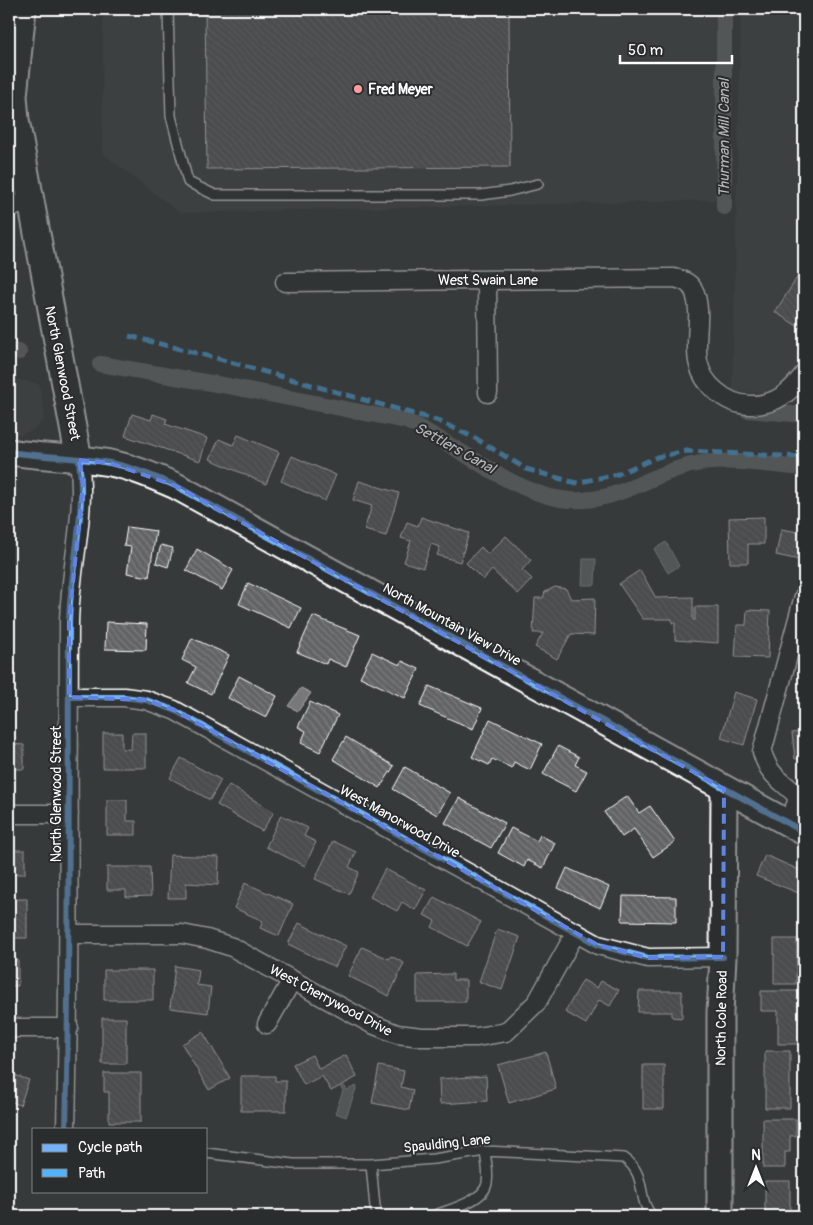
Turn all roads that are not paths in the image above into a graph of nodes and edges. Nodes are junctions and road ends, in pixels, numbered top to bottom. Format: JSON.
{"nodes":[{"id":1,"x":23,"y":9,"type":"edge"},
{"id":2,"x":168,"y":9,"type":"edge"},
{"id":3,"x":13,"y":70,"type":"edge"},
{"id":4,"x":538,"y":184,"type":"dead end"},
{"id":5,"x":20,"y":205,"type":"edge"},
{"id":6,"x":487,"y":280,"type":"junction"},
{"id":7,"x":285,"y":282,"type":"dead end"},
{"id":8,"x":800,"y":380,"type":"edge"},
{"id":9,"x":488,"y":393,"type":"dead end"},
{"id":10,"x":9,"y":452,"type":"edge"},
{"id":11,"x":79,"y":460,"type":"junction"},
{"id":12,"x":804,"y":596,"type":"edge"},
{"id":13,"x":69,"y":697,"type":"junction"},
{"id":14,"x":724,"y":789,"type":"junction"},
{"id":15,"x":9,"y":814,"type":"edge"},
{"id":16,"x":69,"y":814,"type":"junction"},
{"id":17,"x":795,"y":827,"type":"edge"},
{"id":18,"x":576,"y":932,"type":"junction"},
{"id":19,"x":69,"y":934,"type":"junction"},
{"id":20,"x":723,"y":957,"type":"junction"},
{"id":21,"x":292,"y":980,"type":"junction"},
{"id":22,"x":267,"y":1024,"type":"dead end"},
{"id":23,"x":9,"y":1028,"type":"edge"},
{"id":24,"x":69,"y":1028,"type":"junction"},
{"id":25,"x":66,"y":1128,"type":"edge"},
{"id":26,"x":485,"y":1151,"type":"junction"},
{"id":27,"x":208,"y":1153,"type":"edge"},
{"id":28,"x":371,"y":1164,"type":"junction"},
{"id":29,"x":378,"y":1216,"type":"edge"},
{"id":30,"x":433,"y":1216,"type":"edge"},
{"id":31,"x":652,"y":1216,"type":"edge"},
{"id":32,"x":720,"y":1216,"type":"edge"}],
"edges":[{"from":1,"to":3,"type":"main road","name":"North Glenwood Street"},
{"from":2,"to":4,"type":"lane"},
{"from":3,"to":5,"type":"main road","name":"North Glenwood Street"},
{"from":5,"to":11,"type":"main road","name":"North Glenwood Street"},
{"from":6,"to":7,"type":"street","name":"West Swain Lane"},
{"from":6,"to":8,"type":"street","name":"West Swain Lane"},
{"from":6,"to":9,"type":"street"},
{"from":10,"to":11,"type":"main road","name":"North Mountain View Drive"},
{"from":11,"to":13,"type":"street","name":"North Glenwood Street"},
{"from":11,"to":14,"type":"main road","name":"North Mountain View Drive"},
{"from":12,"to":17,"type":"street"},
{"from":13,"to":16,"type":"street","name":"North Glenwood Street"},
{"from":13,"to":18,"type":"street","name":"West Manorwood Drive"},
{"from":14,"to":17,"type":"main road","name":"North Mountain View Drive"},
{"from":14,"to":20,"type":"main road","name":"North Cole Road"},
{"from":15,"to":16,"type":"street"},
{"from":16,"to":19,"type":"street","name":"North Glenwood Street"},
{"from":18,"to":20,"type":"street","name":"West Manorwood Drive"},
{"from":18,"to":21,"type":"street","name":"West Cherrywood Drive"},
{"from":19,"to":21,"type":"street","name":"West Cherrywood Drive"},
{"from":19,"to":24,"type":"street","name":"North Glenwood Street"},
{"from":20,"to":32,"type":"main road","name":"North Cole Road"},
{"from":21,"to":22,"type":"street"},
{"from":23,"to":24,"type":"street"},
{"from":24,"to":25,"type":"street","name":"North Glenwood Street"},
{"from":26,"to":28,"type":"lane","name":"Spaulding Lane"},
{"from":26,"to":30,"type":"lane"},
{"from":26,"to":31,"type":"lane","name":"Spaulding Lane"},
{"from":27,"to":28,"type":"lane","name":"Spaulding Lane"},
{"from":28,"to":29,"type":"lane"}]}
